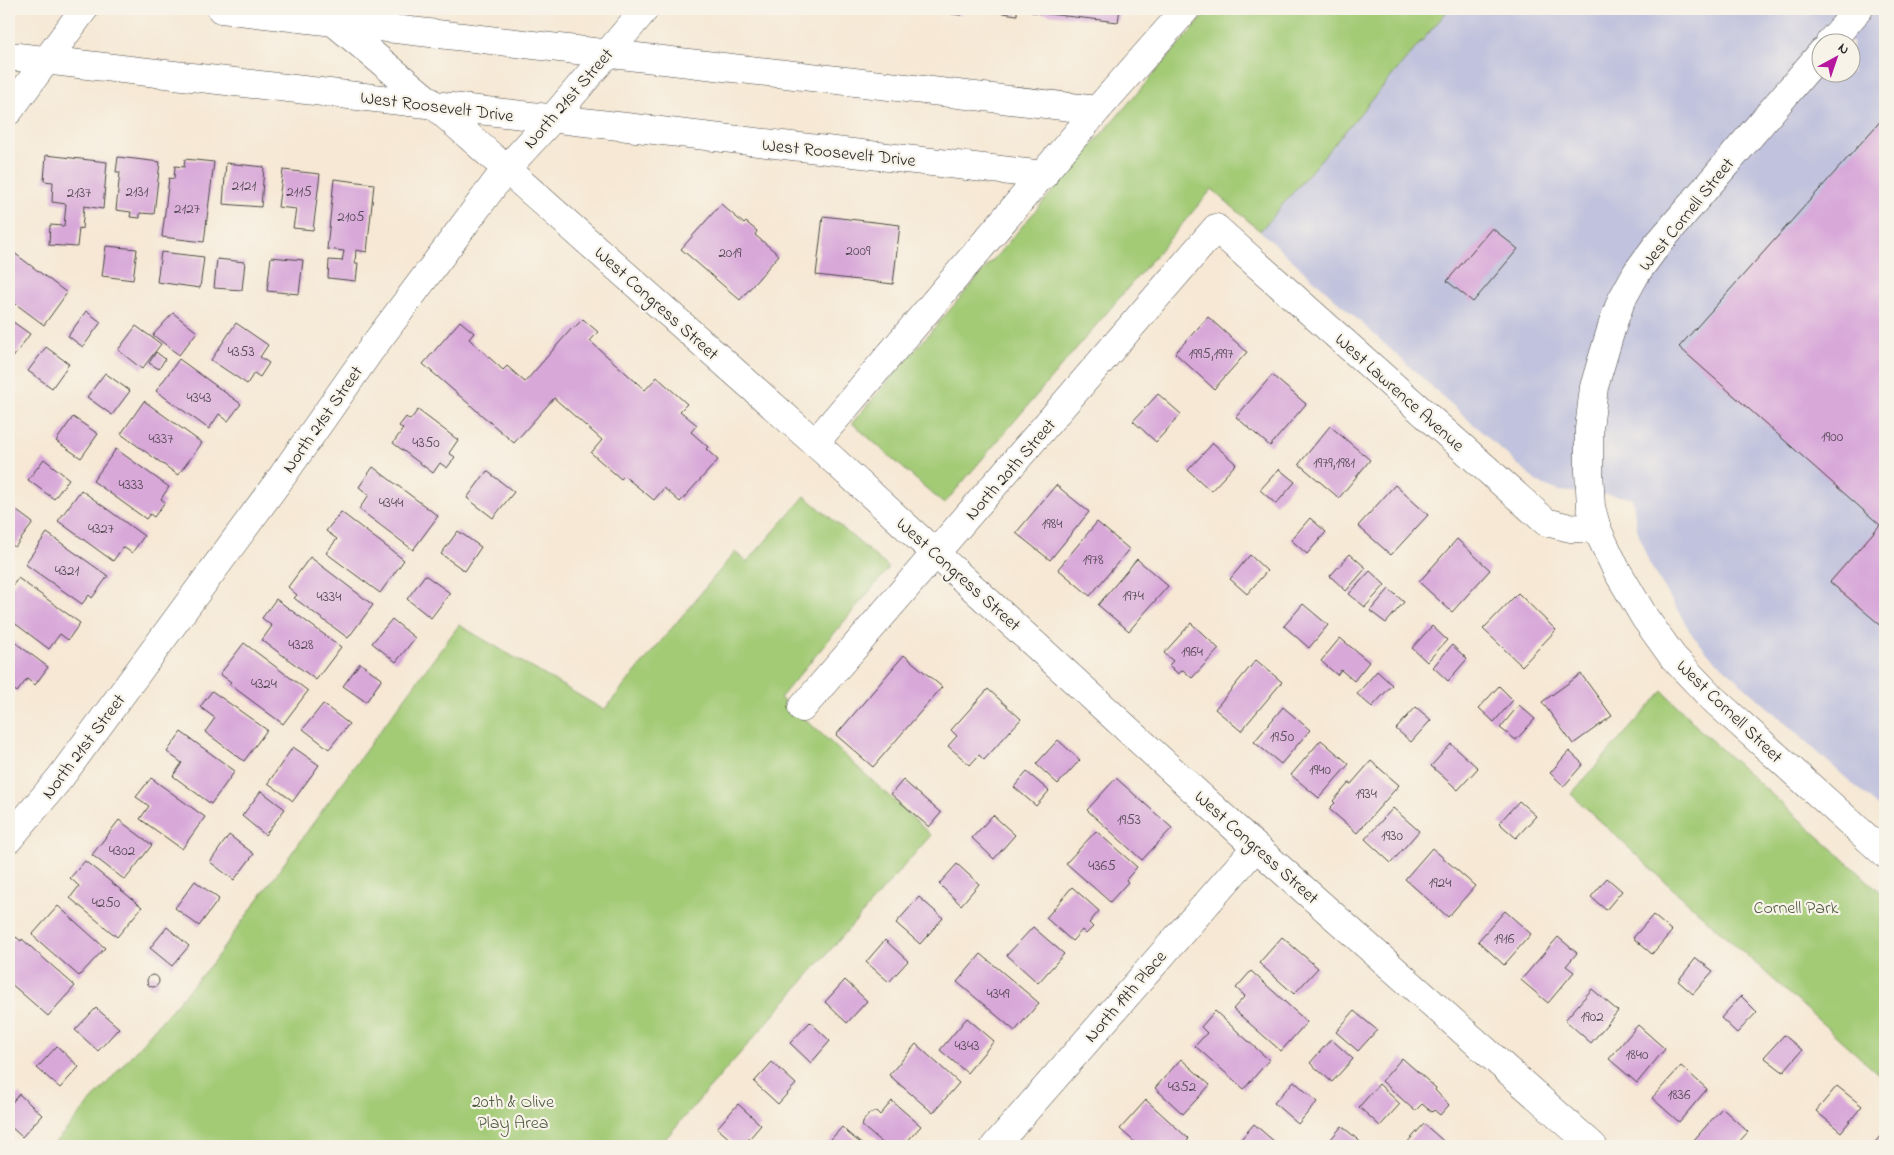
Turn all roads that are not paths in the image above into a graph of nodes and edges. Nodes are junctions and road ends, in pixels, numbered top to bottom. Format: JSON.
{"nodes":[{"id":1,"x":84,"y":9,"type":"edge"},
{"id":2,"x":221,"y":9,"type":"edge"},
{"id":3,"x":646,"y":9,"type":"edge"},
{"id":4,"x":1186,"y":9,"type":"edge"},
{"id":5,"x":1859,"y":9,"type":"edge"},
{"id":6,"x":325,"y":15,"type":"edge"},
{"id":7,"x":1839,"y":32,"type":"edge"},
{"id":8,"x":607,"y":53,"type":"junction"},
{"id":9,"x":9,"y":56,"type":"edge"},
{"id":10,"x":46,"y":60,"type":"junction"},
{"id":11,"x":1812,"y":64,"type":"edge"},
{"id":12,"x":435,"y":106,"type":"junction"},
{"id":13,"x":1097,"y":110,"type":"junction"},
{"id":14,"x":9,"y":112,"type":"edge"},
{"id":15,"x":552,"y":119,"type":"junction"},
{"id":16,"x":506,"y":169,"type":"junction"},
{"id":17,"x":1044,"y":175,"type":"junction"},
{"id":18,"x":1216,"y":228,"type":"joint"},
{"id":19,"x":815,"y":443,"type":"junction"},
{"id":20,"x":1597,"y":528,"type":"junction"},
{"id":21,"x":936,"y":553,"type":"junction"},
{"id":22,"x":802,"y":708,"type":"dead end"},
{"id":23,"x":9,"y":839,"type":"edge"},
{"id":24,"x":1256,"y":846,"type":"junction"},
{"id":25,"x":1885,"y":854,"type":"edge"},
{"id":26,"x":995,"y":1146,"type":"edge"},
{"id":27,"x":1593,"y":1146,"type":"edge"}],
"edges":[{"from":1,"to":10,"type":"street"},
{"from":2,"to":6,"type":"street"},
{"from":3,"to":8,"type":"street","name":"North 21st Street"},
{"from":4,"to":13,"type":"street"},
{"from":5,"to":7,"type":"street"},
{"from":6,"to":8,"type":"street"},
{"from":6,"to":12,"type":"street","name":"West Congress Street"},
{"from":8,"to":13,"type":"street"},
{"from":8,"to":15,"type":"street","name":"North 21st Street"},
{"from":9,"to":10,"type":"street","name":"West Roosevelt Drive"},
{"from":10,"to":12,"type":"street","name":"West Roosevelt Drive"},
{"from":10,"to":14,"type":"street"},
{"from":11,"to":20,"type":"street","name":"West Cornell Street"},
{"from":12,"to":15,"type":"street","name":"West Roosevelt Drive"},
{"from":12,"to":16,"type":"street","name":"West Congress Street"},
{"from":13,"to":17,"type":"street"},
{"from":15,"to":16,"type":"street","name":"North 21st Street"},
{"from":15,"to":17,"type":"street","name":"West Roosevelt Drive"},
{"from":16,"to":19,"type":"street","name":"West Congress Street"},
{"from":16,"to":23,"type":"street","name":"North 21st Street"},
{"from":17,"to":19,"type":"street"},
{"from":18,"to":20,"type":"street","name":"West Lawrence Avenue"},
{"from":18,"to":21,"type":"street","name":"North 20th Street"},
{"from":19,"to":21,"type":"street","name":"West Congress Street"},
{"from":20,"to":25,"type":"street","name":"West Cornell Street"},
{"from":21,"to":22,"type":"street","name":"North 20th Street"},
{"from":21,"to":24,"type":"street","name":"West Congress Street"},
{"from":24,"to":26,"type":"street","name":"North 19th Place"},
{"from":24,"to":27,"type":"street","name":"West Congress Street"}]}
